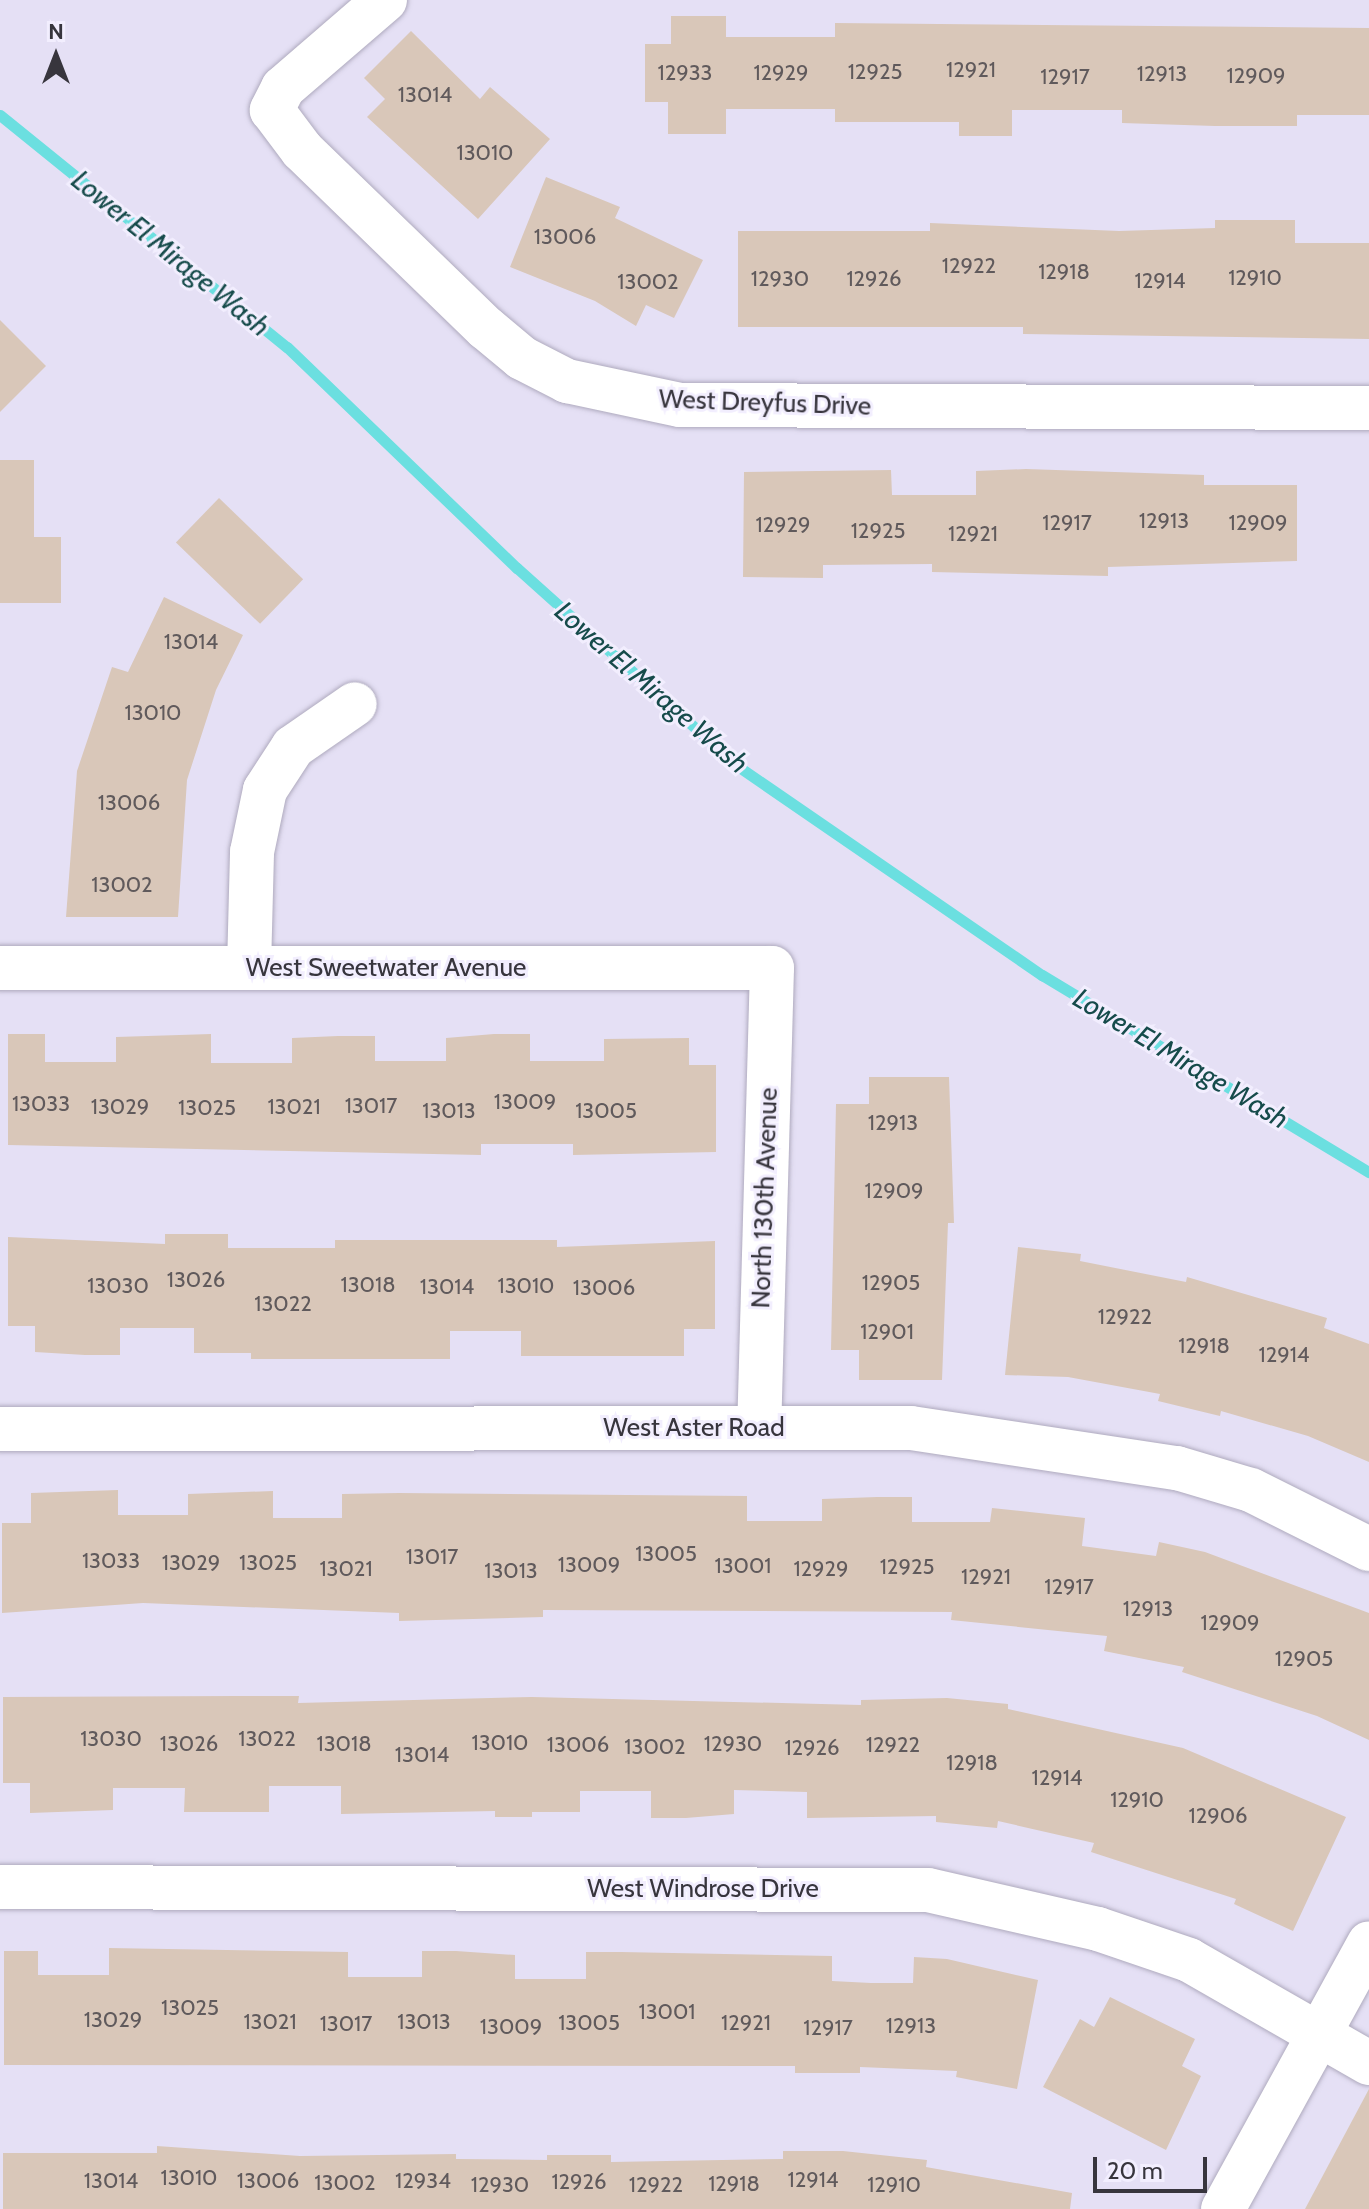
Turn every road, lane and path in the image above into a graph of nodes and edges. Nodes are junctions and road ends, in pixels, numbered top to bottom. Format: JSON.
{"nodes":[{"id":1,"x":385,"y":0,"type":"edge"},
{"id":2,"x":1369,"y":408,"type":"edge"},
{"id":3,"x":355,"y":704,"type":"dead end"},
{"id":4,"x":0,"y":968,"type":"edge"},
{"id":5,"x":249,"y":968,"type":"junction"},
{"id":6,"x":772,"y":968,"type":"joint"},
{"id":7,"x":759,"y":1428,"type":"junction"},
{"id":8,"x":0,"y":1429,"type":"edge"},
{"id":9,"x":1369,"y":1549,"type":"edge"},
{"id":10,"x":0,"y":1887,"type":"edge"},
{"id":11,"x":1369,"y":1943,"type":"edge"},
{"id":12,"x":1318,"y":2035,"type":"junction"},
{"id":13,"x":1369,"y":2063,"type":"edge"},
{"id":14,"x":1223,"y":2209,"type":"edge"}],
"edges":[{"from":1,"to":2,"type":"street","name":"West Dreyfus Drive"},
{"from":3,"to":5,"type":"street"},
{"from":4,"to":5,"type":"street","name":"West Sweetwater Avenue"},
{"from":5,"to":6,"type":"street","name":"West Sweetwater Avenue"},
{"from":6,"to":7,"type":"street","name":"North 130th Avenue"},
{"from":7,"to":8,"type":"street","name":"West Aster Road"},
{"from":7,"to":9,"type":"street","name":"West Aster Road"},
{"from":10,"to":12,"type":"street","name":"West Windrose Drive"},
{"from":11,"to":12,"type":"street"},
{"from":12,"to":13,"type":"street","name":"West Windrose Drive"},
{"from":12,"to":14,"type":"street"}]}
